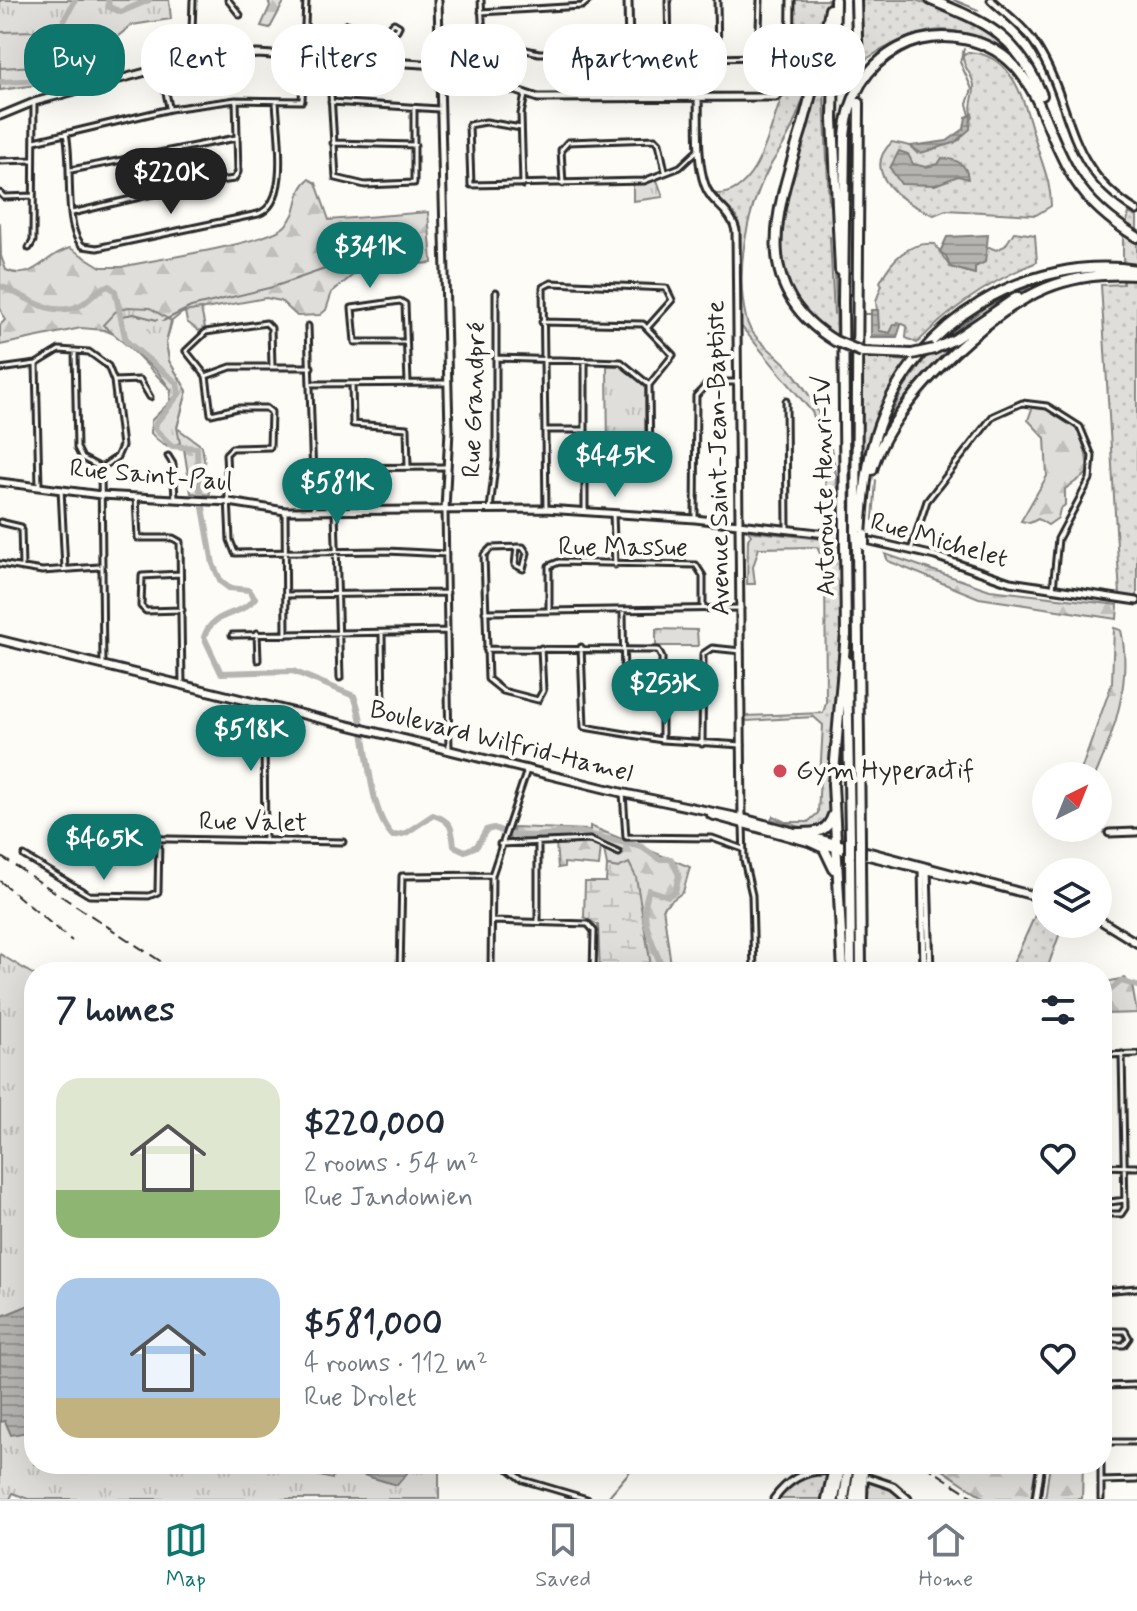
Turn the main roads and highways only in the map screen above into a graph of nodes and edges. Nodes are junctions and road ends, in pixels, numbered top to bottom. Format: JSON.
{"nodes":[{"id":1,"x":833,"y":0,"type":"edge"},
{"id":2,"x":856,"y":0,"type":"edge"},
{"id":3,"x":931,"y":0,"type":"edge"},
{"id":4,"x":857,"y":24,"type":"edge"},
{"id":5,"x":859,"y":103,"type":"dead end"},
{"id":6,"x":1119,"y":225,"type":"junction"},
{"id":7,"x":1137,"y":237,"type":"edge"},
{"id":8,"x":1137,"y":273,"type":"edge"},
{"id":9,"x":843,"y":304,"type":"junction"},
{"id":10,"x":861,"y":533,"type":"junction"},
{"id":11,"x":846,"y":633,"type":"junction"},
{"id":12,"x":0,"y":640,"type":"edge"},
{"id":13,"x":833,"y":814,"type":"junction"},
{"id":14,"x":743,"y":821,"type":"junction"},
{"id":15,"x":798,"y":833,"type":"junction"},
{"id":16,"x":811,"y":842,"type":"junction"},
{"id":17,"x":836,"y":845,"type":"junction"},
{"id":18,"x":855,"y":857,"type":"junction"},
{"id":19,"x":925,"y":867,"type":"junction"},
{"id":20,"x":836,"y":873,"type":"junction"},
{"id":21,"x":992,"y":884,"type":"junction"},
{"id":22,"x":1032,"y":895,"type":"edge"},
{"id":23,"x":1112,"y":928,"type":"edge"},
{"id":24,"x":1137,"y":943,"type":"edge"},
{"id":25,"x":842,"y":962,"type":"edge"},
{"id":26,"x":851,"y":962,"type":"edge"},
{"id":27,"x":860,"y":962,"type":"edge"},
{"id":28,"x":833,"y":1474,"type":"edge"},
{"id":29,"x":835,"y":1474,"type":"edge"},
{"id":30,"x":848,"y":1474,"type":"edge"},
{"id":31,"x":859,"y":1474,"type":"edge"},
{"id":32,"x":861,"y":1474,"type":"edge"},
{"id":33,"x":827,"y":1499,"type":"edge"},
{"id":34,"x":834,"y":1499,"type":"edge"},
{"id":35,"x":844,"y":1499,"type":"edge"},
{"id":36,"x":854,"y":1499,"type":"edge"},
{"id":37,"x":862,"y":1499,"type":"edge"}],
"edges":[{"from":1,"to":8,"type":"highway","bridge":true},
{"from":1,"to":9,"type":"highway","name":"Autoroute Henri-IV"},
{"from":2,"to":4,"type":"highway"},
{"from":3,"to":6,"type":"highway"},
{"from":5,"to":10,"type":"highway","name":"Autoroute Henri-IV"},
{"from":6,"to":7,"type":"highway"},
{"from":6,"to":9,"type":"highway"},
{"from":8,"to":10,"type":"highway"},
{"from":8,"to":10,"type":"highway"},
{"from":9,"to":11,"type":"highway","name":"Autoroute Henri-IV","bridge":true},
{"from":10,"to":18,"type":"highway","name":"Autoroute Henri-IV","bridge":true},
{"from":11,"to":13,"type":"highway"},
{"from":11,"to":18,"type":"highway","name":"Autoroute Henri-IV","bridge":true},
{"from":12,"to":14,"type":"main road","name":"Boulevard Wilfrid-Hamel"},
{"from":13,"to":15,"type":"highway"},
{"from":13,"to":17,"type":"highway"},
{"from":14,"to":15,"type":"main road","name":"Boulevard Wilfrid-Hamel"},
{"from":14,"to":16,"type":"main road","name":"Boulevard Wilfrid-Hamel"},
{"from":15,"to":17,"type":"main road","name":"Boulevard Wilfrid-Hamel"},
{"from":16,"to":17,"type":"main road","name":"Boulevard Wilfrid-Hamel"},
{"from":16,"to":20,"type":"highway"},
{"from":17,"to":19,"type":"main road","name":"Boulevard Wilfrid-Hamel"},
{"from":17,"to":20,"type":"highway"},
{"from":18,"to":26,"type":"highway","name":"Autoroute Henri-IV"},
{"from":18,"to":27,"type":"highway","name":"Autoroute Henri-IV"},
{"from":19,"to":21,"type":"main road","name":"Boulevard Wilfrid-Hamel"},
{"from":19,"to":21,"type":"main road","name":"Boulevard Wilfrid-Hamel"},
{"from":20,"to":25,"type":"highway"},
{"from":21,"to":22,"type":"main road","name":"Boulevard Wilfrid-Hamel"},
{"from":23,"to":24,"type":"main road"},
{"from":28,"to":33,"type":"highway"},
{"from":29,"to":34,"type":"highway"},
{"from":30,"to":35,"type":"highway"},
{"from":31,"to":36,"type":"highway"},
{"from":32,"to":37,"type":"highway"}]}
